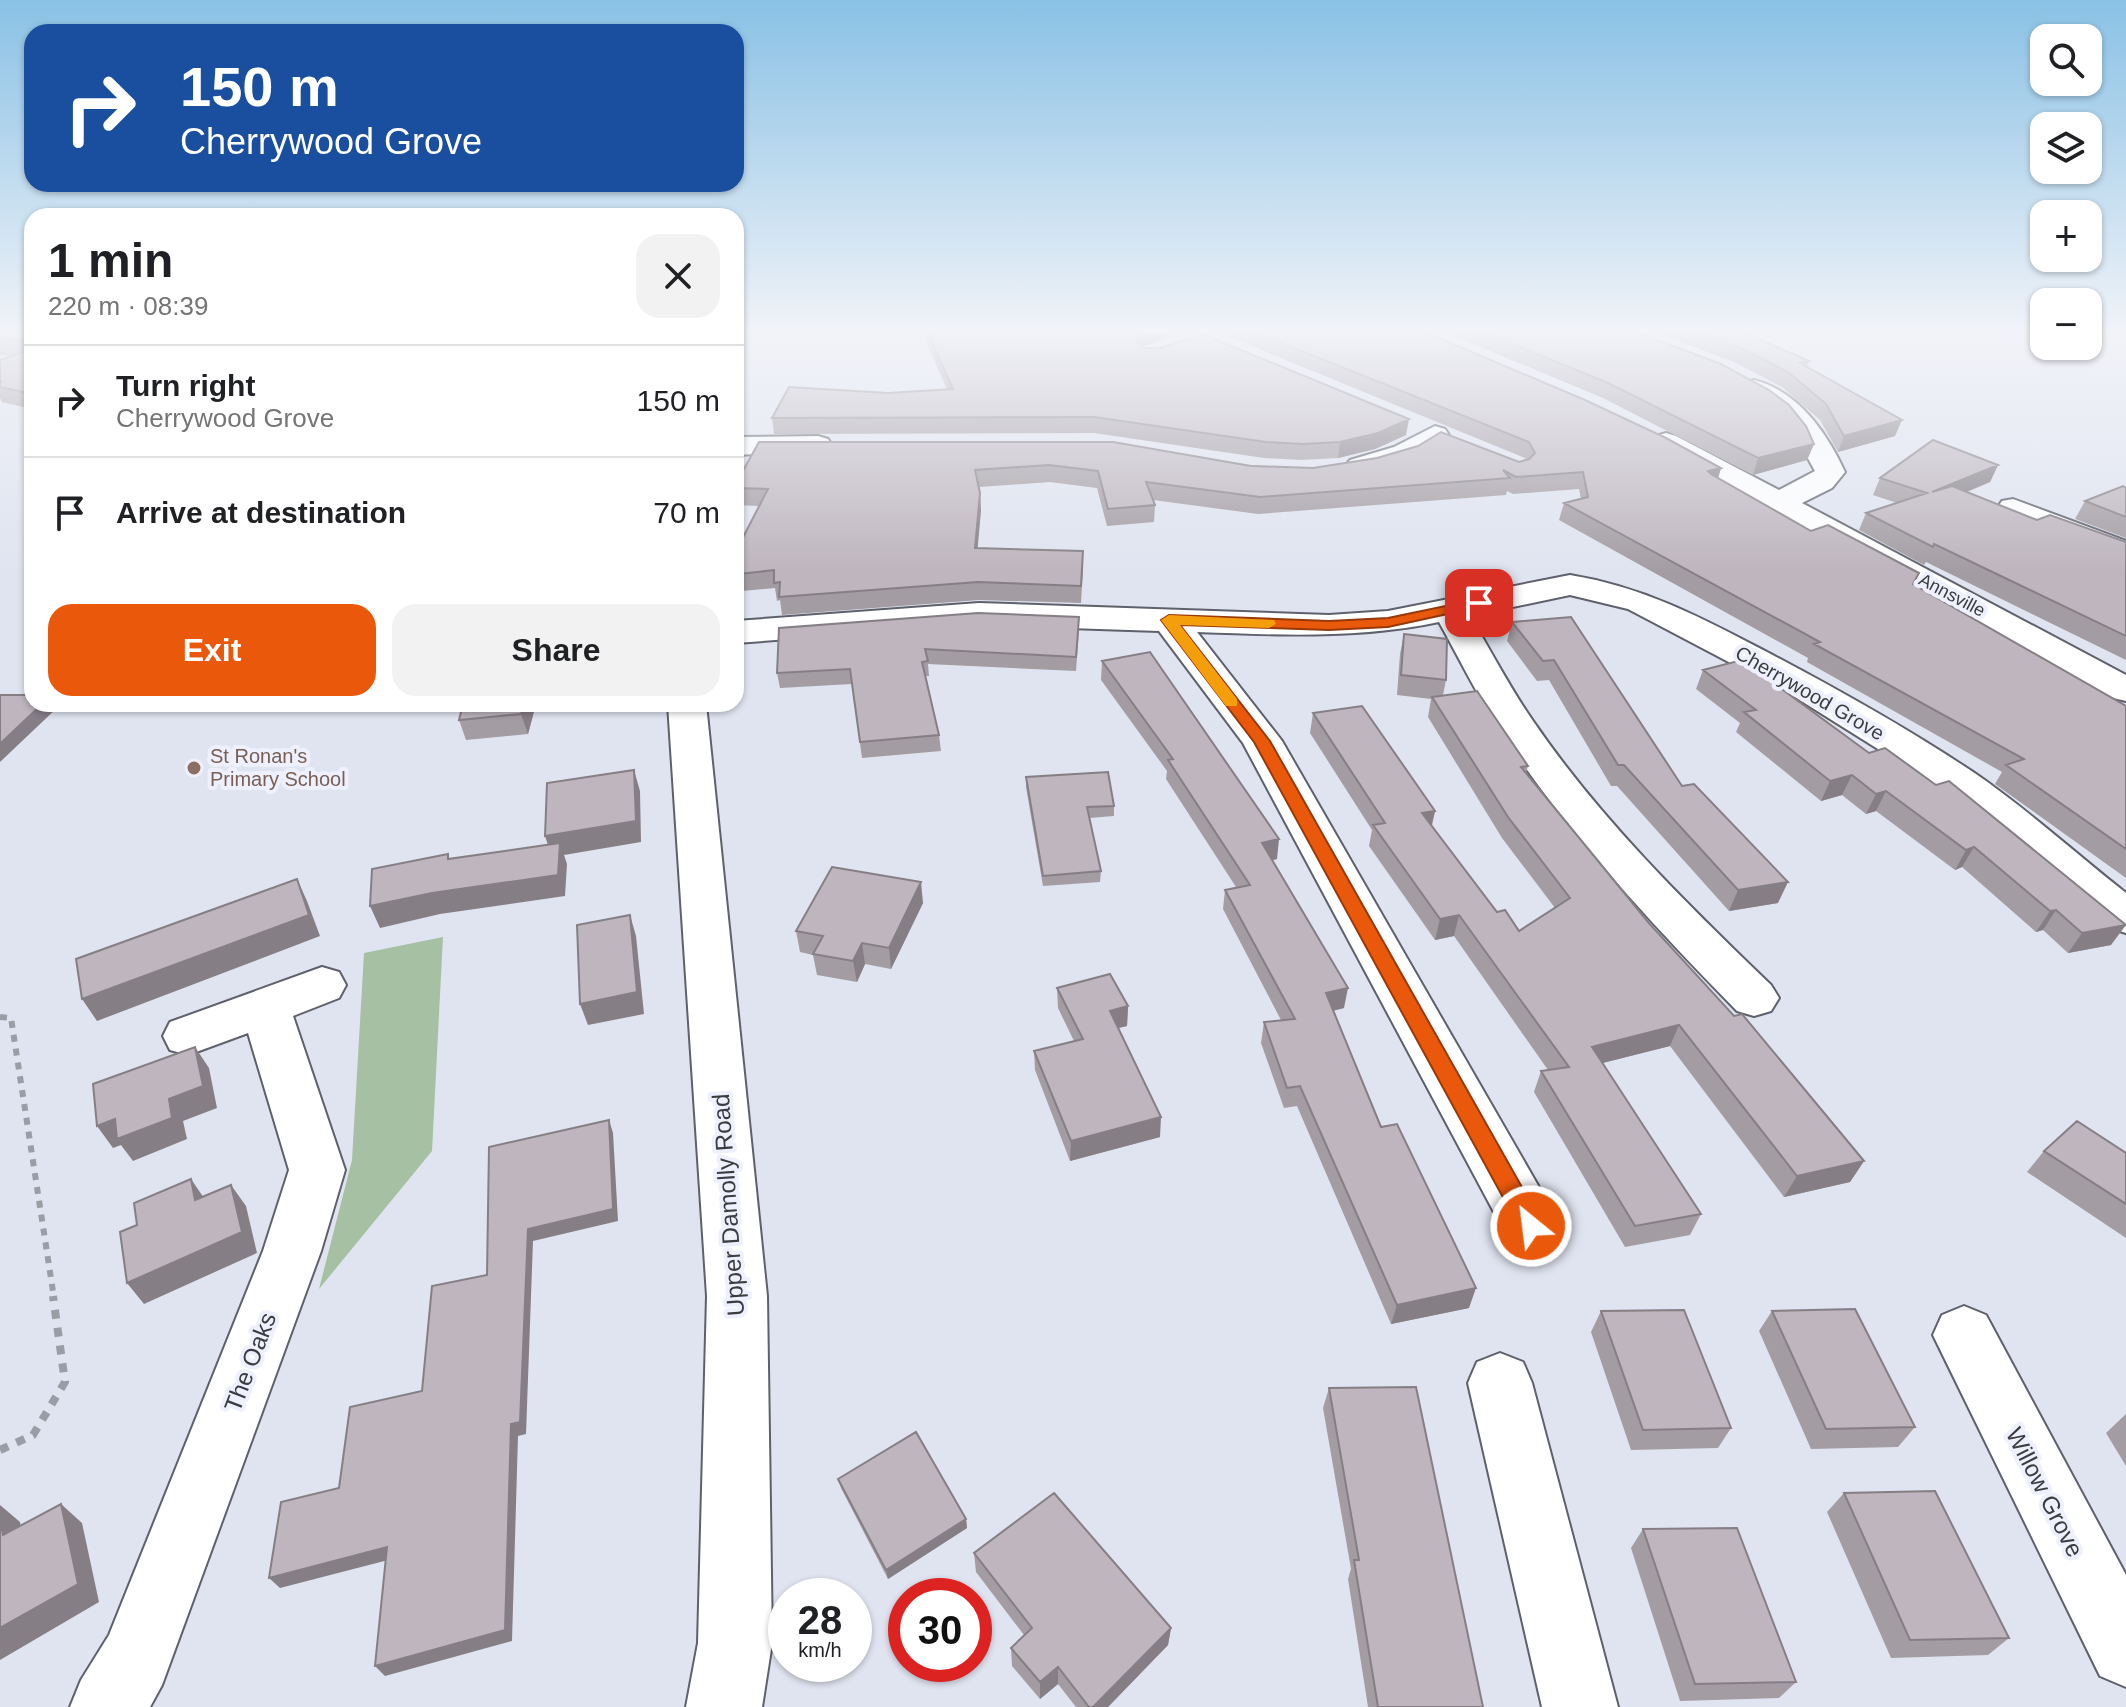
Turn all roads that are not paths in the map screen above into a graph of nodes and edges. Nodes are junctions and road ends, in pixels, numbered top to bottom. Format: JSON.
{"nodes":[{"id":1,"x":1792,"y":413,"type":"edge"},
{"id":2,"x":1406,"y":423,"type":"edge"},
{"id":3,"x":1645,"y":433,"type":"edge"},
{"id":4,"x":839,"y":445,"type":"edge"},
{"id":5,"x":744,"y":446,"type":"edge"},
{"id":6,"x":1337,"y":470,"type":"edge"},
{"id":7,"x":1777,"y":503,"type":"junction"},
{"id":8,"x":2013,"y":508,"type":"edge"},
{"id":9,"x":2126,"y":552,"type":"edge"},
{"id":10,"x":1449,"y":609,"type":"junction"},
{"id":11,"x":1169,"y":620,"type":"junction"},
{"id":12,"x":744,"y":631,"type":"edge"},
{"id":13,"x":2126,"y":690,"type":"edge"},
{"id":14,"x":688,"y":712,"type":"edge"},
{"id":15,"x":2126,"y":917,"type":"edge"},
{"id":16,"x":322,"y":985,"type":"dead end"},
{"id":17,"x":1754,"y":998,"type":"dead end"},
{"id":18,"x":265,"y":1007,"type":"junction"},
{"id":19,"x":188,"y":1036,"type":"dead end"},
{"id":20,"x":1531,"y":1226,"type":"dead end"},
{"id":21,"x":1964,"y":1335,"type":"dead end"},
{"id":22,"x":1500,"y":1383,"type":"dead end"},
{"id":23,"x":2126,"y":1650,"type":"edge"},
{"id":24,"x":108,"y":1707,"type":"edge"},
{"id":25,"x":724,"y":1707,"type":"edge"},
{"id":26,"x":1580,"y":1707,"type":"edge"}],
"edges":[{"from":1,"to":7,"type":"street"},
{"from":2,"to":6,"type":"street"},
{"from":3,"to":7,"type":"street","name":"Annsville"},
{"from":4,"to":5,"type":"street"},
{"from":7,"to":13,"type":"street","name":"Annsville"},
{"from":8,"to":9,"type":"street"},
{"from":10,"to":11,"type":"street","name":"Cherrywood Grove"},
{"from":10,"to":15,"type":"street","name":"Cherrywood Grove"},
{"from":10,"to":17,"type":"street"},
{"from":11,"to":12,"type":"street","name":"Cherrywood Grove"},
{"from":11,"to":20,"type":"street"},
{"from":14,"to":25,"type":"street","name":"Upper Damolly Road"},
{"from":16,"to":18,"type":"street"},
{"from":18,"to":19,"type":"street"},
{"from":18,"to":24,"type":"street","name":"The Oaks"},
{"from":21,"to":23,"type":"street","name":"Willow Grove"},
{"from":22,"to":26,"type":"street"}]}
